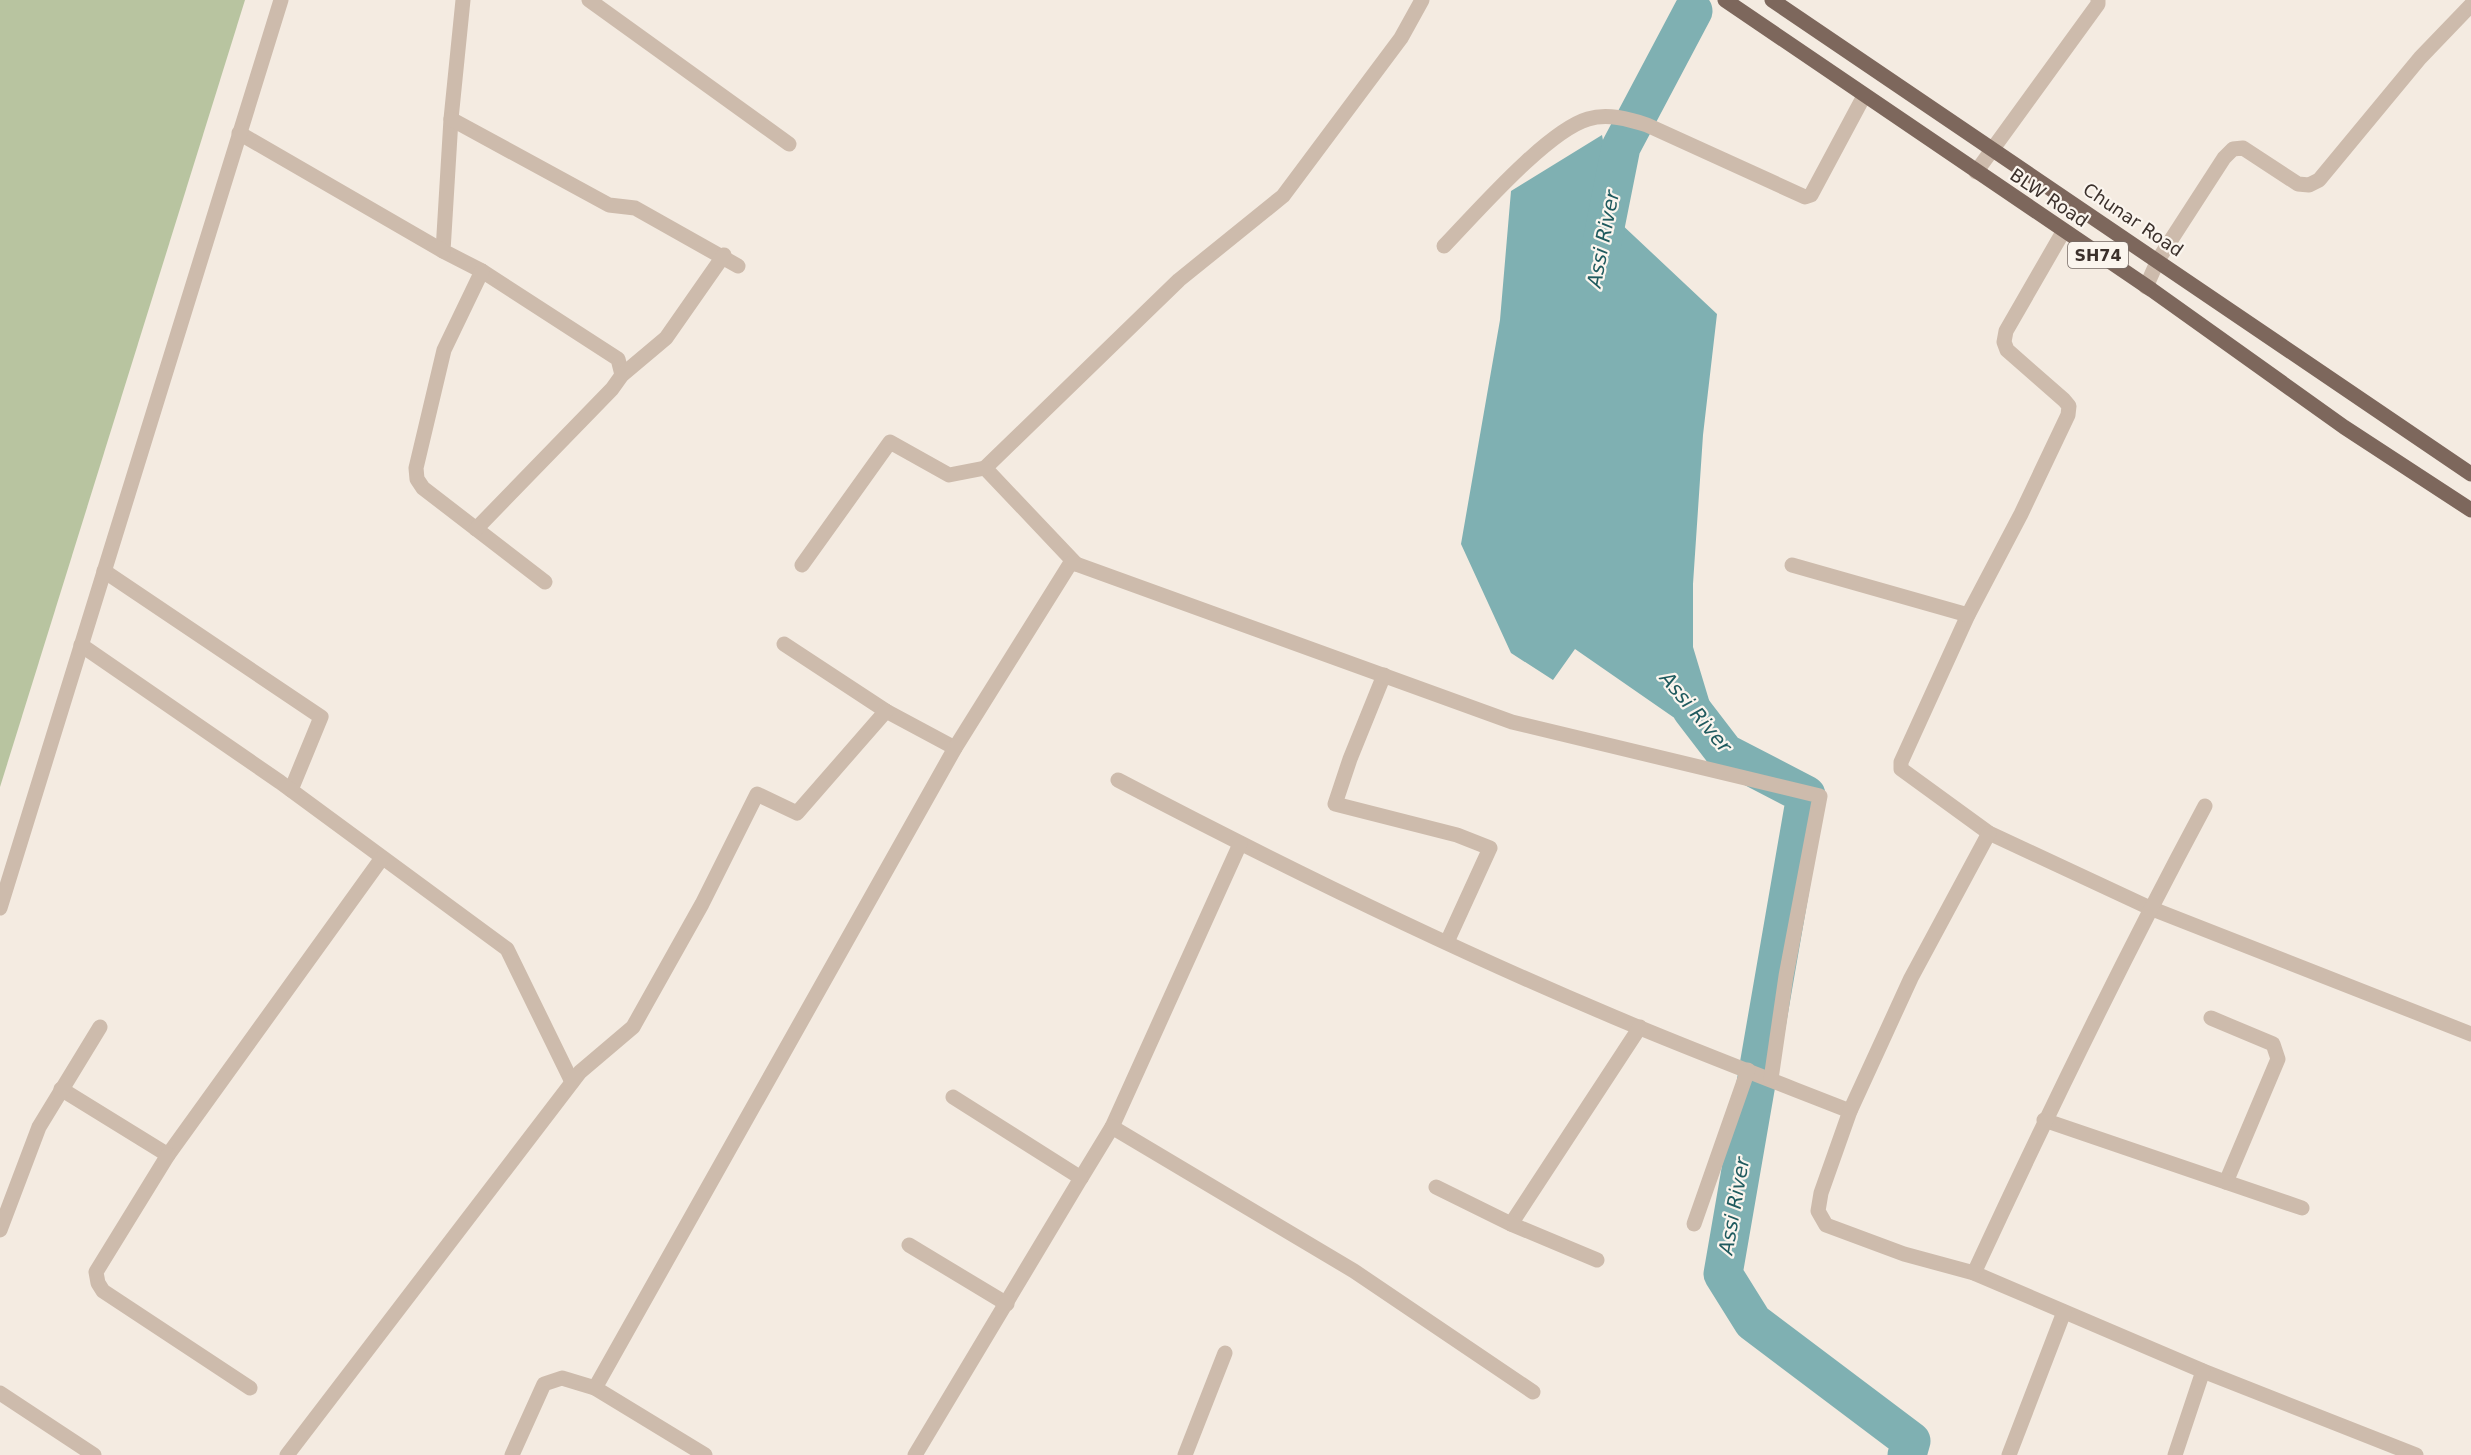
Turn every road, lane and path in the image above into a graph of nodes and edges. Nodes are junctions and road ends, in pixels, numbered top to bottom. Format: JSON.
{"nodes":[{"id":1,"x":281,"y":0,"type":"edge"},
{"id":2,"x":463,"y":0,"type":"edge"},
{"id":3,"x":589,"y":0,"type":"edge"},
{"id":4,"x":1422,"y":0,"type":"edge"},
{"id":5,"x":1772,"y":0,"type":"edge"},
{"id":6,"x":2098,"y":0,"type":"edge"},
{"id":7,"x":1727,"y":1,"type":"edge"},
{"id":8,"x":2471,"y":5,"type":"edge"},
{"id":9,"x":1864,"y":96,"type":"junction"},
{"id":10,"x":451,"y":119,"type":"junction"},
{"id":11,"x":239,"y":133,"type":"junction"},
{"id":12,"x":789,"y":144,"type":"dead end"},
{"id":13,"x":1991,"y":148,"type":"junction"},
{"id":14,"x":1976,"y":172,"type":"junction"},
{"id":15,"x":2063,"y":232,"type":"junction"},
{"id":16,"x":1444,"y":246,"type":"dead end"},
{"id":17,"x":443,"y":251,"type":"junction"},
{"id":18,"x":723,"y":255,"type":"junction"},
{"id":19,"x":2158,"y":260,"type":"junction"},
{"id":20,"x":738,"y":266,"type":"dead end"},
{"id":21,"x":482,"y":271,"type":"junction"},
{"id":22,"x":2146,"y":286,"type":"junction"},
{"id":23,"x":622,"y":375,"type":"junction"},
{"id":24,"x":985,"y":468,"type":"junction"},
{"id":25,"x":2471,"y":474,"type":"edge"},
{"id":26,"x":2471,"y":510,"type":"edge"},
{"id":27,"x":476,"y":529,"type":"junction"},
{"id":28,"x":1076,"y":564,"type":"junction"},
{"id":29,"x":802,"y":565,"type":"dead end"},
{"id":30,"x":1792,"y":565,"type":"dead end"},
{"id":31,"x":104,"y":571,"type":"junction"},
{"id":32,"x":545,"y":582,"type":"dead end"},
{"id":33,"x":1968,"y":615,"type":"junction"},
{"id":34,"x":784,"y":644,"type":"dead end"},
{"id":35,"x":81,"y":645,"type":"junction"},
{"id":36,"x":1384,"y":675,"type":"junction"},
{"id":37,"x":886,"y":711,"type":"junction"},
{"id":38,"x":955,"y":748,"type":"junction"},
{"id":39,"x":1119,"y":780,"type":"dead end"},
{"id":40,"x":291,"y":790,"type":"junction"},
{"id":41,"x":2205,"y":806,"type":"dead end"},
{"id":42,"x":1989,"y":833,"type":"junction"},
{"id":43,"x":1240,"y":844,"type":"junction"},
{"id":44,"x":382,"y":858,"type":"junction"},
{"id":45,"x":0,"y":908,"type":"edge"},
{"id":46,"x":2150,"y":908,"type":"junction"},
{"id":47,"x":1447,"y":942,"type":"junction"},
{"id":48,"x":2211,"y":1018,"type":"dead end"},
{"id":49,"x":100,"y":1027,"type":"dead end"},
{"id":50,"x":1640,"y":1027,"type":"junction"},
{"id":51,"x":2471,"y":1034,"type":"edge"},
{"id":52,"x":1748,"y":1070,"type":"junction"},
{"id":53,"x":1771,"y":1079,"type":"junction"},
{"id":54,"x":572,"y":1082,"type":"junction"},
{"id":55,"x":62,"y":1089,"type":"junction"},
{"id":56,"x":953,"y":1097,"type":"dead end"},
{"id":57,"x":1850,"y":1111,"type":"junction"},
{"id":58,"x":2044,"y":1120,"type":"junction"},
{"id":59,"x":1112,"y":1127,"type":"junction"},
{"id":60,"x":168,"y":1155,"type":"junction"},
{"id":61,"x":1081,"y":1178,"type":"junction"},
{"id":62,"x":2226,"y":1182,"type":"junction"},
{"id":63,"x":1436,"y":1187,"type":"dead end"},
{"id":64,"x":2302,"y":1208,"type":"dead end"},
{"id":65,"x":1511,"y":1224,"type":"junction"},
{"id":66,"x":1694,"y":1224,"type":"dead end"},
{"id":67,"x":0,"y":1230,"type":"edge"},
{"id":68,"x":909,"y":1245,"type":"dead end"},
{"id":69,"x":1598,"y":1260,"type":"dead end"},
{"id":70,"x":1974,"y":1273,"type":"junction"},
{"id":71,"x":1007,"y":1304,"type":"junction"},
{"id":72,"x":2064,"y":1312,"type":"junction"},
{"id":73,"x":1225,"y":1353,"type":"dead end"},
{"id":74,"x":2203,"y":1371,"type":"junction"},
{"id":75,"x":250,"y":1388,"type":"dead end"},
{"id":76,"x":595,"y":1388,"type":"junction"},
{"id":77,"x":1533,"y":1392,"type":"dead end"},
{"id":78,"x":0,"y":1393,"type":"edge"},
{"id":79,"x":94,"y":1455,"type":"edge"},
{"id":80,"x":287,"y":1455,"type":"edge"},
{"id":81,"x":512,"y":1455,"type":"edge"},
{"id":82,"x":705,"y":1455,"type":"edge"},
{"id":83,"x":915,"y":1455,"type":"edge"},
{"id":84,"x":1185,"y":1455,"type":"edge"},
{"id":85,"x":2009,"y":1455,"type":"edge"},
{"id":86,"x":2175,"y":1455,"type":"edge"},
{"id":87,"x":2416,"y":1455,"type":"edge"}],
"edges":[{"from":1,"to":11,"type":"street"},
{"from":2,"to":10,"type":"street"},
{"from":3,"to":12,"type":"street"},
{"from":4,"to":24,"type":"street"},
{"from":5,"to":13,"type":"main road","name":"Chunar Road","number":"SH74"},
{"from":6,"to":13,"type":"street"},
{"from":7,"to":9,"type":"main road","name":"BLW Road","number":"SH74"},
{"from":8,"to":19,"type":"street"},
{"from":9,"to":14,"type":"main road","name":"BLW Road","number":"SH74"},
{"from":9,"to":16,"type":"street"},
{"from":10,"to":17,"type":"street"},
{"from":10,"to":18,"type":"street"},
{"from":11,"to":17,"type":"street"},
{"from":11,"to":31,"type":"street"},
{"from":13,"to":14,"type":"street"},
{"from":13,"to":19,"type":"main road","name":"Chunar Road","number":"SH74"},
{"from":14,"to":15,"type":"main road","name":"BLW Road","number":"SH74"},
{"from":15,"to":22,"type":"main road","name":"BLW Road","number":"SH74"},
{"from":15,"to":33,"type":"street"},
{"from":17,"to":21,"type":"street"},
{"from":18,"to":20,"type":"street"},
{"from":18,"to":23,"type":"street"},
{"from":19,"to":22,"type":"street"},
{"from":19,"to":25,"type":"main road","name":"Chunar Road","number":"SH74"},
{"from":21,"to":23,"type":"street"},
{"from":21,"to":27,"type":"street"},
{"from":22,"to":26,"type":"main road","name":"BLW Road","number":"SH74"},
{"from":23,"to":27,"type":"street"},
{"from":24,"to":28,"type":"street"},
{"from":24,"to":29,"type":"street"},
{"from":27,"to":32,"type":"street"},
{"from":28,"to":36,"type":"street"},
{"from":28,"to":38,"type":"street"},
{"from":30,"to":33,"type":"street"},
{"from":31,"to":35,"type":"street"},
{"from":31,"to":40,"type":"street"},
{"from":33,"to":42,"type":"street"},
{"from":34,"to":37,"type":"street"},
{"from":35,"to":40,"type":"street"},
{"from":35,"to":45,"type":"street"},
{"from":36,"to":47,"type":"street"},
{"from":36,"to":53,"type":"street"},
{"from":37,"to":38,"type":"street"},
{"from":37,"to":54,"type":"street"},
{"from":38,"to":76,"type":"street"},
{"from":39,"to":43,"type":"street"},
{"from":40,"to":44,"type":"street"},
{"from":41,"to":46,"type":"street"},
{"from":42,"to":46,"type":"street"},
{"from":42,"to":57,"type":"street"},
{"from":43,"to":47,"type":"street"},
{"from":43,"to":59,"type":"street"},
{"from":44,"to":54,"type":"street"},
{"from":44,"to":60,"type":"street"},
{"from":46,"to":51,"type":"street"},
{"from":46,"to":58,"type":"street"},
{"from":47,"to":50,"type":"street"},
{"from":48,"to":62,"type":"street"},
{"from":49,"to":55,"type":"street"},
{"from":50,"to":52,"type":"street"},
{"from":50,"to":65,"type":"street"},
{"from":52,"to":53,"type":"street"},
{"from":52,"to":66,"type":"street"},
{"from":53,"to":57,"type":"street"},
{"from":54,"to":80,"type":"street"},
{"from":55,"to":60,"type":"street"},
{"from":55,"to":67,"type":"street"},
{"from":56,"to":61,"type":"street"},
{"from":57,"to":70,"type":"street"},
{"from":58,"to":62,"type":"street"},
{"from":58,"to":70,"type":"street"},
{"from":59,"to":61,"type":"street"},
{"from":59,"to":77,"type":"street"},
{"from":60,"to":75,"type":"street"},
{"from":61,"to":71,"type":"street"},
{"from":62,"to":64,"type":"street"},
{"from":63,"to":65,"type":"street"},
{"from":65,"to":69,"type":"street"},
{"from":68,"to":71,"type":"street"},
{"from":70,"to":72,"type":"street"},
{"from":71,"to":83,"type":"street"},
{"from":72,"to":74,"type":"street"},
{"from":72,"to":85,"type":"street"},
{"from":73,"to":84,"type":"street"},
{"from":74,"to":86,"type":"street"},
{"from":74,"to":87,"type":"street"},
{"from":76,"to":81,"type":"street"},
{"from":76,"to":82,"type":"street"},
{"from":78,"to":79,"type":"street"}]}
